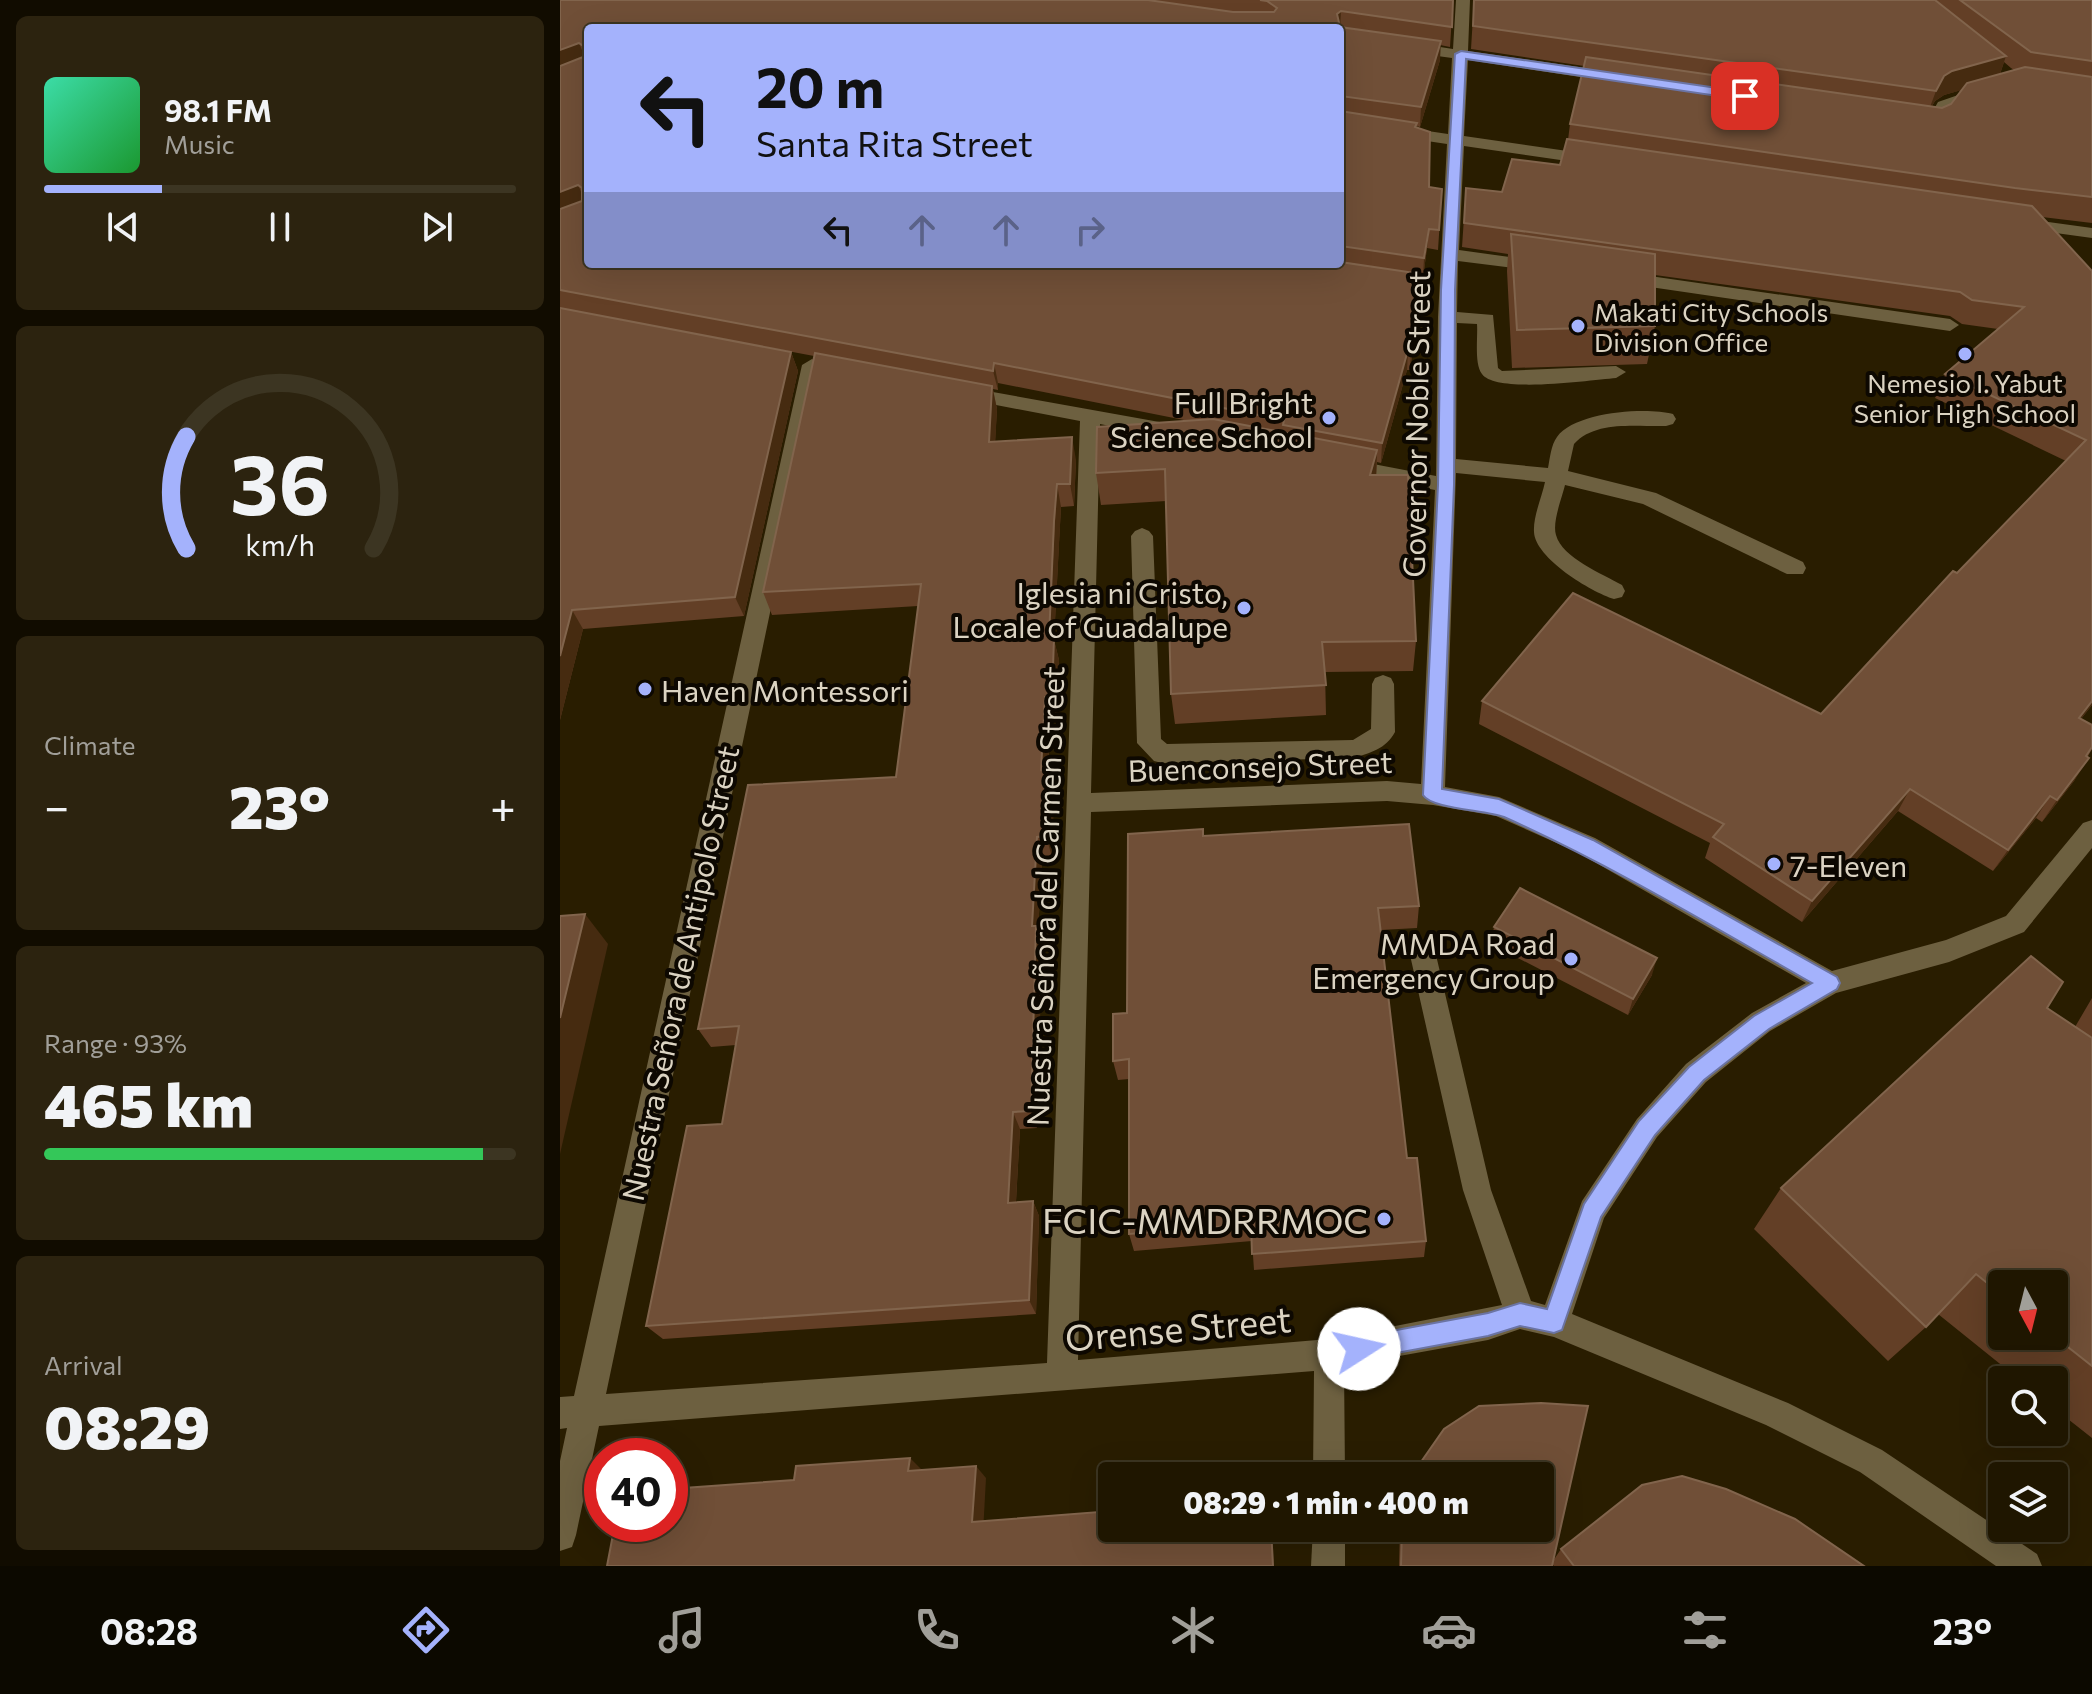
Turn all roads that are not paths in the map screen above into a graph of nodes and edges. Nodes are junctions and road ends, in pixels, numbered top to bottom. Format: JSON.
{"nodes":[{"id":1,"x":1467,"y":2,"type":"edge"},
{"id":2,"x":1385,"y":44,"type":"edge"},
{"id":3,"x":1461,"y":54,"type":"junction"},
{"id":4,"x":1634,"y":80,"type":"edge"},
{"id":5,"x":2005,"y":86,"type":"edge"},
{"id":6,"x":1903,"y":119,"type":"edge"},
{"id":7,"x":1344,"y":124,"type":"edge"},
{"id":8,"x":1455,"y":139,"type":"junction"},
{"id":9,"x":1615,"y":163,"type":"edge"},
{"id":10,"x":2004,"y":220,"type":"edge"},
{"id":11,"x":2092,"y":233,"type":"edge"},
{"id":12,"x":1449,"y":254,"type":"junction"},
{"id":13,"x":1560,"y":269,"type":"edge"},
{"id":14,"x":1607,"y":276,"type":"edge"},
{"id":15,"x":1447,"y":317,"type":"junction"},
{"id":16,"x":1950,"y":325,"type":"dead end"},
{"id":17,"x":812,"y":365,"type":"edge"},
{"id":18,"x":1616,"y":372,"type":"edge"},
{"id":19,"x":951,"y":391,"type":"edge"},
{"id":20,"x":1090,"y":416,"type":"junction"},
{"id":21,"x":1666,"y":419,"type":"dead end"},
{"id":22,"x":1184,"y":434,"type":"edge"},
{"id":23,"x":1328,"y":462,"type":"edge"},
{"id":24,"x":1446,"y":475,"type":"junction"},
{"id":25,"x":1558,"y":476,"type":"junction"},
{"id":26,"x":1142,"y":536,"type":"dead end"},
{"id":27,"x":1795,"y":568,"type":"dead end"},
{"id":28,"x":1614,"y":591,"type":"dead end"},
{"id":29,"x":1383,"y":684,"type":"dead end"},
{"id":30,"x":1353,"y":749,"type":"junction"},
{"id":31,"x":1181,"y":756,"type":"junction"},
{"id":32,"x":1355,"y":793,"type":"junction"},
{"id":33,"x":1433,"y":795,"type":"junction"},
{"id":34,"x":1180,"y":799,"type":"junction"},
{"id":35,"x":1079,"y":803,"type":"junction"},
{"id":36,"x":2092,"y":830,"type":"edge"},
{"id":37,"x":1423,"y":955,"type":"dead end"},
{"id":38,"x":1830,"y":983,"type":"junction"},
{"id":39,"x":1520,"y":1314,"type":"junction"},
{"id":40,"x":1554,"y":1322,"type":"junction"},
{"id":41,"x":1329,"y":1354,"type":"junction"},
{"id":42,"x":1062,"y":1377,"type":"junction"},
{"id":43,"x":572,"y":1412,"type":"edge"},
{"id":44,"x":1329,"y":1462,"type":"edge"},
{"id":45,"x":560,"y":1535,"type":"edge"},
{"id":46,"x":1329,"y":1542,"type":"edge"},
{"id":47,"x":1328,"y":1566,"type":"edge"},
{"id":48,"x":2025,"y":1566,"type":"edge"}],
"edges":[{"from":1,"to":3,"type":"street","name":"Governor Noble Street"},
{"from":2,"to":3,"type":"street"},
{"from":3,"to":4,"type":"street"},
{"from":3,"to":8,"type":"street","name":"Governor Noble Street"},
{"from":5,"to":6,"type":"street"},
{"from":7,"to":8,"type":"street"},
{"from":8,"to":9,"type":"street"},
{"from":8,"to":12,"type":"street","name":"Governor Noble Street"},
{"from":10,"to":11,"type":"street"},
{"from":12,"to":13,"type":"street"},
{"from":12,"to":15,"type":"street","name":"Governor Noble Street"},
{"from":14,"to":16,"type":"street"},
{"from":15,"to":18,"type":"street"},
{"from":15,"to":24,"type":"street","name":"Governor Noble Street"},
{"from":17,"to":43,"type":"street","name":"Nuestra Señora de Antipolo Street"},
{"from":19,"to":20,"type":"street"},
{"from":20,"to":22,"type":"street"},
{"from":20,"to":35,"type":"street","name":"Nuestra Señora del Carmen Street"},
{"from":21,"to":25,"type":"street"},
{"from":23,"to":24,"type":"street"},
{"from":24,"to":25,"type":"street"},
{"from":24,"to":33,"type":"street","name":"Governor Noble Street"},
{"from":25,"to":27,"type":"street"},
{"from":25,"to":28,"type":"street"},
{"from":26,"to":31,"type":"street"},
{"from":29,"to":30,"type":"street"},
{"from":30,"to":31,"type":"street"},
{"from":30,"to":32,"type":"street"},
{"from":31,"to":34,"type":"street"},
{"from":32,"to":33,"type":"street","name":"Buenconsejo Street"},
{"from":32,"to":34,"type":"street","name":"Buenconsejo Street"},
{"from":33,"to":38,"type":"street","name":"Buenconsejo Street"},
{"from":34,"to":35,"type":"street","name":"Buenconsejo Street"},
{"from":35,"to":42,"type":"street","name":"Nuestra Señora del Carmen Street"},
{"from":36,"to":38,"type":"street"},
{"from":37,"to":39,"type":"street"},
{"from":38,"to":40,"type":"street"},
{"from":39,"to":40,"type":"street"},
{"from":39,"to":41,"type":"street","name":"Orense Street"},
{"from":40,"to":48,"type":"street"},
{"from":41,"to":42,"type":"street","name":"Orense Street"},
{"from":41,"to":44,"type":"street"},
{"from":42,"to":43,"type":"street","name":"Orense Street"},
{"from":43,"to":45,"type":"street","name":"Nuestra Señora de Antipolo Street"},
{"from":46,"to":47,"type":"street"}]}
